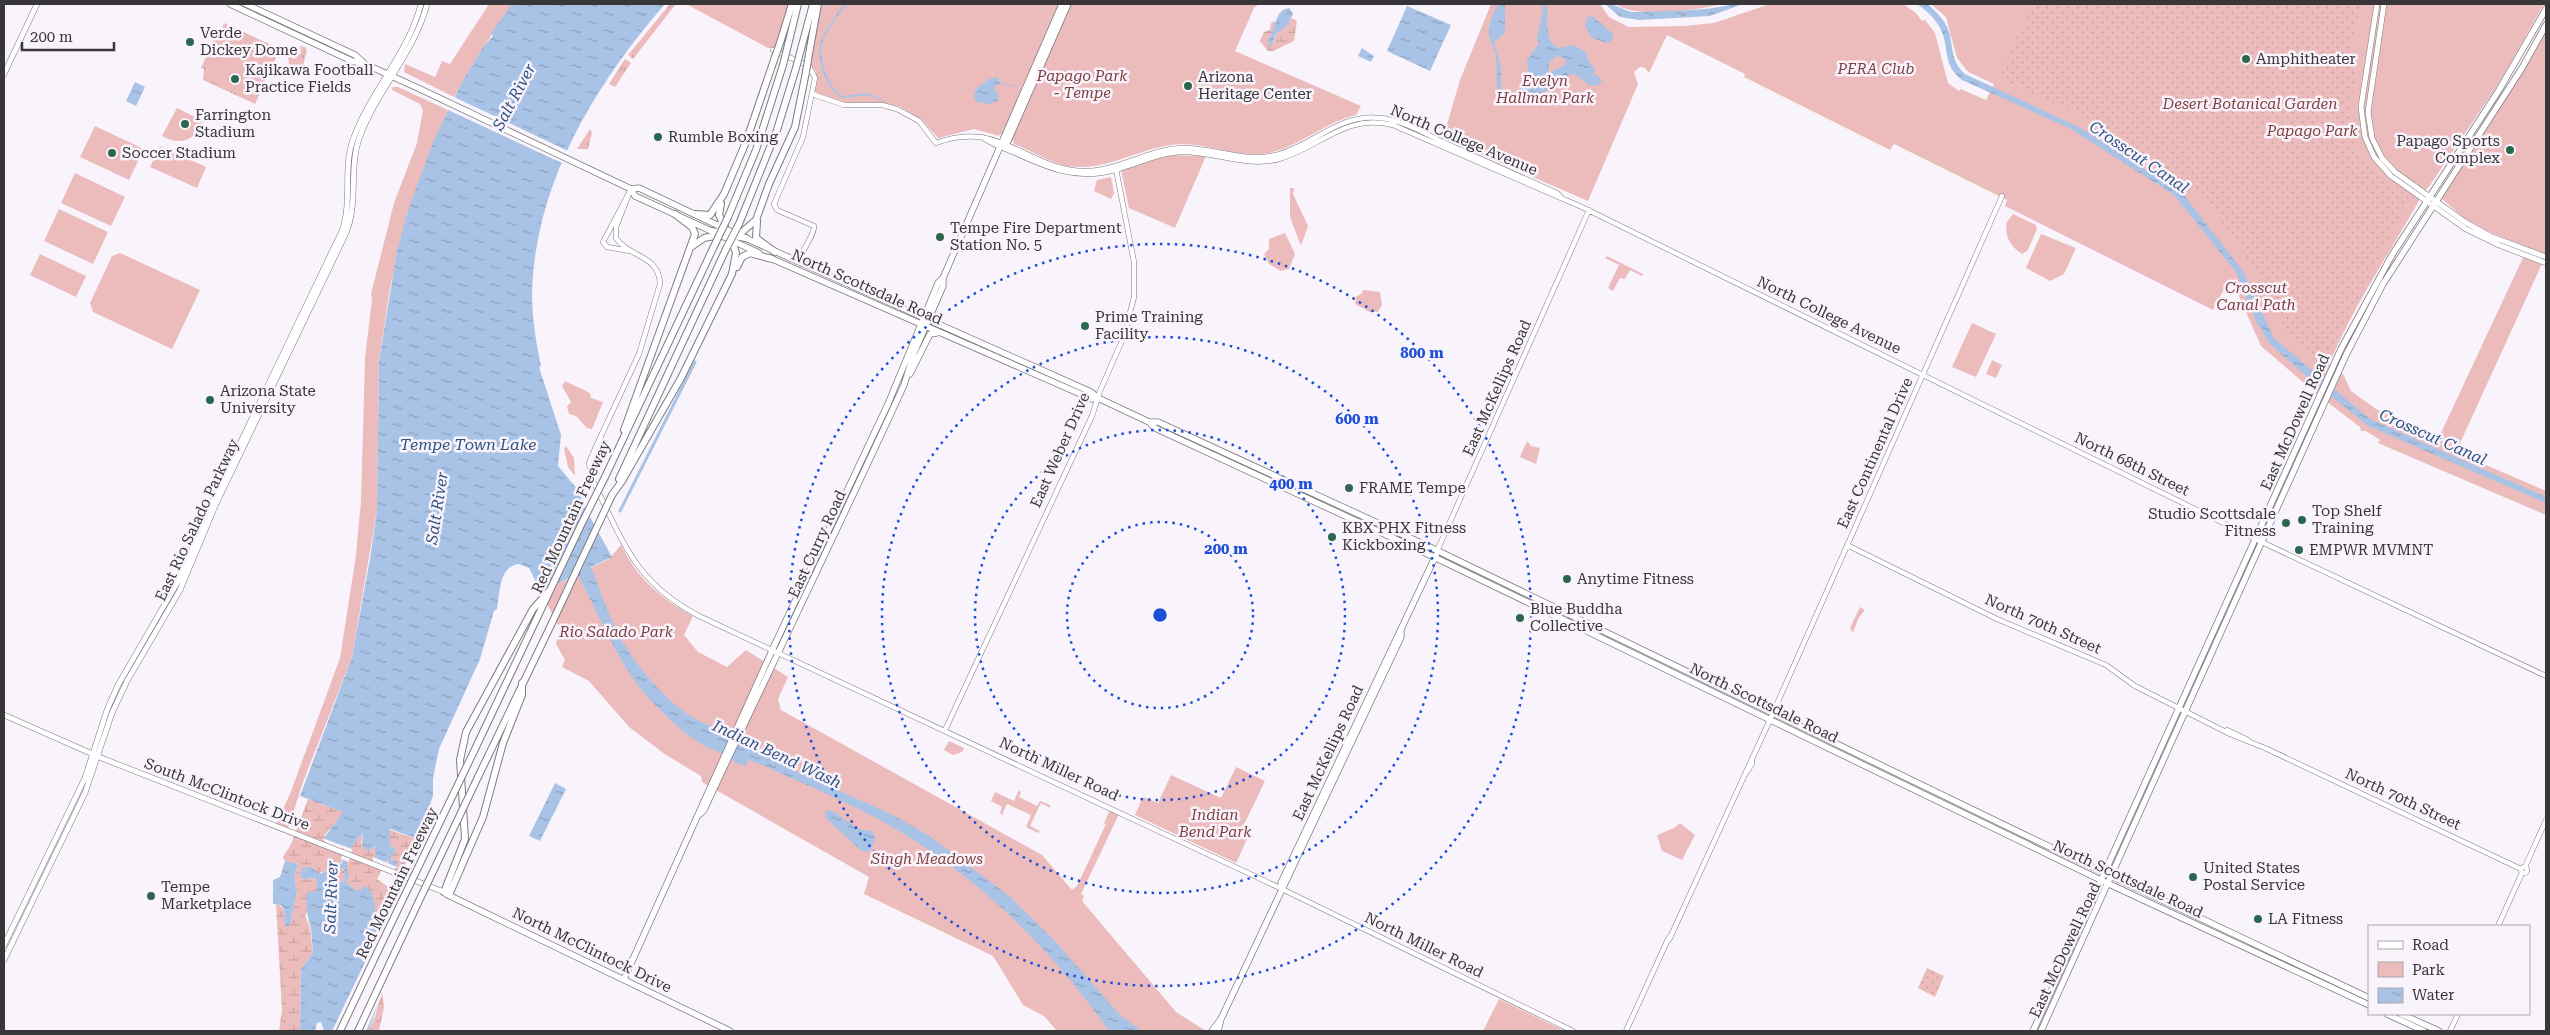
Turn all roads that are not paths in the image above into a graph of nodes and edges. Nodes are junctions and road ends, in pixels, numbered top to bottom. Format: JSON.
{"nodes":[{"id":1,"x":37,"y":4,"type":"edge"},
{"id":2,"x":230,"y":4,"type":"edge"},
{"id":3,"x":246,"y":4,"type":"edge"},
{"id":4,"x":421,"y":4,"type":"edge"},
{"id":5,"x":428,"y":4,"type":"edge"},
{"id":6,"x":792,"y":4,"type":"edge"},
{"id":7,"x":798,"y":4,"type":"edge"},
{"id":8,"x":812,"y":4,"type":"edge"},
{"id":9,"x":818,"y":4,"type":"edge"},
{"id":10,"x":1062,"y":4,"type":"edge"},
{"id":11,"x":1068,"y":4,"type":"edge"},
{"id":12,"x":2377,"y":4,"type":"edge"},
{"id":13,"x":2384,"y":4,"type":"edge"},
{"id":14,"x":2546,"y":8,"type":"edge"},
{"id":15,"x":2546,"y":25,"type":"edge"},
{"id":16,"x":774,"y":50,"type":"dead end"},
{"id":17,"x":365,"y":64,"type":"junction"},
{"id":18,"x":4,"y":74,"type":"edge"},
{"id":19,"x":390,"y":75,"type":"junction"},
{"id":20,"x":812,"y":94,"type":"junction"},
{"id":21,"x":1003,"y":144,"type":"junction"},
{"id":22,"x":1116,"y":168,"type":"junction"},
{"id":23,"x":631,"y":189,"type":"junction"},
{"id":24,"x":724,"y":194,"type":"junction"},
{"id":25,"x":2002,"y":196,"type":"dead end"},
{"id":26,"x":2428,"y":199,"type":"junction"},
{"id":27,"x":2434,"y":203,"type":"junction"},
{"id":28,"x":1589,"y":210,"type":"junction"},
{"id":29,"x":675,"y":214,"type":"junction"},
{"id":30,"x":695,"y":214,"type":"junction"},
{"id":31,"x":758,"y":215,"type":"junction"},
{"id":32,"x":718,"y":225,"type":"joint"},
{"id":33,"x":712,"y":231,"type":"joint"},
{"id":34,"x":606,"y":235,"type":"junction"},
{"id":35,"x":729,"y":236,"type":"junction"},
{"id":36,"x":616,"y":238,"type":"junction"},
{"id":37,"x":746,"y":238,"type":"joint"},
{"id":38,"x":2496,"y":241,"type":"junction"},
{"id":39,"x":614,"y":246,"type":"junction"},
{"id":40,"x":631,"y":251,"type":"junction"},
{"id":41,"x":776,"y":252,"type":"junction"},
{"id":42,"x":2546,"y":257,"type":"edge"},
{"id":43,"x":685,"y":259,"type":"junction"},
{"id":44,"x":774,"y":260,"type":"junction"},
{"id":45,"x":797,"y":262,"type":"junction"},
{"id":46,"x":2546,"y":263,"type":"edge"},
{"id":47,"x":2386,"y":266,"type":"junction"},
{"id":48,"x":794,"y":268,"type":"junction"},
{"id":49,"x":732,"y":274,"type":"junction"},
{"id":50,"x":825,"y":274,"type":"junction"},
{"id":51,"x":2375,"y":300,"type":"junction"},
{"id":52,"x":925,"y":319,"type":"junction"},
{"id":53,"x":2354,"y":323,"type":"junction"},
{"id":54,"x":922,"y":326,"type":"junction"},
{"id":55,"x":938,"y":333,"type":"junction"},
{"id":56,"x":1923,"y":375,"type":"junction"},
{"id":57,"x":904,"y":385,"type":"junction"},
{"id":58,"x":1098,"y":398,"type":"junction"},
{"id":59,"x":1149,"y":422,"type":"junction"},
{"id":60,"x":623,"y":438,"type":"junction"},
{"id":61,"x":2279,"y":485,"type":"junction"},
{"id":62,"x":2286,"y":488,"type":"junction"},
{"id":63,"x":612,"y":495,"type":"junction"},
{"id":64,"x":2255,"y":539,"type":"junction"},
{"id":65,"x":2262,"y":542,"type":"junction"},
{"id":66,"x":1847,"y":545,"type":"junction"},
{"id":67,"x":1438,"y":551,"type":"junction"},
{"id":68,"x":1434,"y":557,"type":"junction"},
{"id":69,"x":550,"y":590,"type":"junction"},
{"id":70,"x":2227,"y":600,"type":"junction"},
{"id":71,"x":2234,"y":603,"type":"junction"},
{"id":72,"x":2216,"y":633,"type":"junction"},
{"id":73,"x":776,"y":651,"type":"junction"},
{"id":74,"x":2546,"y":676,"type":"edge"},
{"id":75,"x":522,"y":684,"type":"junction"},
{"id":76,"x":2179,"y":708,"type":"junction"},
{"id":77,"x":2185,"y":710,"type":"junction"},
{"id":78,"x":1773,"y":713,"type":"junction"},
{"id":79,"x":4,"y":715,"type":"edge"},
{"id":80,"x":1770,"y":720,"type":"junction"},
{"id":81,"x":945,"y":730,"type":"junction"},
{"id":82,"x":93,"y":754,"type":"junction"},
{"id":83,"x":99,"y":757,"type":"junction"},
{"id":84,"x":2139,"y":796,"type":"junction"},
{"id":85,"x":2146,"y":799,"type":"junction"},
{"id":86,"x":2546,"y":820,"type":"edge"},
{"id":87,"x":2523,"y":869,"type":"junction"},
{"id":88,"x":2105,"y":873,"type":"junction"},
{"id":89,"x":2112,"y":876,"type":"junction"},
{"id":90,"x":2102,"y":880,"type":"junction"},
{"id":91,"x":2109,"y":884,"type":"junction"},
{"id":92,"x":1282,"y":889,"type":"junction"},
{"id":93,"x":447,"y":894,"type":"junction"},
{"id":94,"x":2498,"y":925,"type":"edge"},
{"id":95,"x":4,"y":945,"type":"edge"},
{"id":96,"x":4,"y":960,"type":"edge"},
{"id":97,"x":624,"y":979,"type":"junction"},
{"id":98,"x":2368,"y":998,"type":"edge"},
{"id":99,"x":2368,"y":1005,"type":"edge"},
{"id":100,"x":2389,"y":1015,"type":"edge"},
{"id":101,"x":2403,"y":1015,"type":"edge"},
{"id":102,"x":2458,"y":1015,"type":"edge"},
{"id":103,"x":1221,"y":1019,"type":"junction"},
{"id":104,"x":340,"y":1031,"type":"edge"},
{"id":105,"x":358,"y":1031,"type":"edge"},
{"id":106,"x":730,"y":1031,"type":"edge"},
{"id":107,"x":1212,"y":1031,"type":"edge"},
{"id":108,"x":1218,"y":1031,"type":"edge"},
{"id":109,"x":1572,"y":1031,"type":"edge"},
{"id":110,"x":1626,"y":1031,"type":"edge"},
{"id":111,"x":2033,"y":1031,"type":"edge"},
{"id":112,"x":2041,"y":1031,"type":"edge"},
{"id":113,"x":2424,"y":1031,"type":"edge"},
{"id":114,"x":2439,"y":1031,"type":"edge"},
{"id":115,"x":2450,"y":1031,"type":"edge"}],
"edges":[{"from":1,"to":18,"type":"main road"},
{"from":2,"to":17,"type":"main road"},
{"from":3,"to":17,"type":"main road"},
{"from":4,"to":19,"type":"main road","name":"East Rio Salado Parkway"},
{"from":5,"to":19,"type":"main road","name":"East Rio Salado Parkway"},
{"from":6,"to":24,"type":"highway","bridge":true},
{"from":7,"to":60,"type":"highway","name":"Red Mountain Freeway","bridge":true},
{"from":8,"to":63,"type":"highway","name":"Red Mountain Freeway","bridge":true},
{"from":9,"to":31,"type":"highway","bridge":true},
{"from":10,"to":21,"type":"main road","name":"East Curry Road"},
{"from":11,"to":21,"type":"main road","name":"East Curry Road"},
{"from":12,"to":26,"type":"main road"},
{"from":13,"to":26,"type":"main road"},
{"from":14,"to":26,"type":"main road","name":"East McDowell Road"},
{"from":15,"to":27,"type":"main road","name":"East McDowell Road"},
{"from":16,"to":20,"type":"street"},
{"from":17,"to":19,"type":"main road"},
{"from":19,"to":23,"type":"main road"},
{"from":19,"to":82,"type":"main road","name":"East Rio Salado Parkway"},
{"from":19,"to":83,"type":"main road","name":"East Rio Salado Parkway"},
{"from":20,"to":21,"type":"street","name":"North College Avenue"},
{"from":20,"to":45,"type":"street"},
{"from":21,"to":22,"type":"street","name":"North College Avenue"},
{"from":21,"to":52,"type":"main road","name":"East Curry Road"},
{"from":22,"to":28,"type":"street","name":"North College Avenue"},
{"from":22,"to":58,"type":"street","name":"East Weber Drive"},
{"from":23,"to":29,"type":"main road"},
{"from":23,"to":30,"type":"main road"},
{"from":23,"to":34,"type":"street"},
{"from":23,"to":36,"type":"street"},
{"from":24,"to":30,"type":"highway"},
{"from":24,"to":35,"type":"highway"},
{"from":25,"to":56,"type":"street","name":"East Continental Drive"},
{"from":26,"to":27,"type":"main road"},
{"from":26,"to":47,"type":"main road","name":"East McDowell Road"},
{"from":27,"to":38,"type":"main road"},
{"from":27,"to":51,"type":"main road","name":"East McDowell Road"},
{"from":28,"to":56,"type":"street","name":"North College Avenue"},
{"from":28,"to":67,"type":"street","name":"East McKellips Road"},
{"from":29,"to":33,"type":"main road"},
{"from":29,"to":43,"type":"highway"},
{"from":30,"to":32,"type":"main road"},
{"from":31,"to":35,"type":"highway"},
{"from":31,"to":41,"type":"highway"},
{"from":32,"to":35,"type":"highway"},
{"from":33,"to":35,"type":"highway"},
{"from":34,"to":36,"type":"street"},
{"from":34,"to":39,"type":"street"},
{"from":35,"to":37,"type":"highway"},
{"from":35,"to":43,"type":"highway"},
{"from":35,"to":44,"type":"main road","name":"North Scottsdale Road"},
{"from":35,"to":49,"type":"highway"},
{"from":36,"to":39,"type":"street"},
{"from":36,"to":40,"type":"street"},
{"from":37,"to":41,"type":"main road","name":"North Scottsdale Road"},
{"from":38,"to":42,"type":"main road"},
{"from":38,"to":46,"type":"main road"},
{"from":39,"to":40,"type":"street"},
{"from":40,"to":73,"type":"street","name":"North Miller Road"},
{"from":41,"to":45,"type":"main road","name":"North Scottsdale Road"},
{"from":43,"to":60,"type":"highway"},
{"from":44,"to":45,"type":"main road"},
{"from":44,"to":48,"type":"main road","name":"North Scottsdale Road"},
{"from":44,"to":49,"type":"highway"},
{"from":45,"to":50,"type":"main road","name":"North Scottsdale Road"},
{"from":47,"to":51,"type":"main road"},
{"from":47,"to":53,"type":"main road","name":"East McDowell Road"},
{"from":48,"to":50,"type":"main road"},
{"from":48,"to":54,"type":"main road","name":"North Scottsdale Road"},
{"from":49,"to":63,"type":"highway"},
{"from":50,"to":52,"type":"main road","name":"North Scottsdale Road"},
{"from":51,"to":53,"type":"main road"},
{"from":51,"to":62,"type":"main road","name":"East McDowell Road"},
{"from":52,"to":54,"type":"main road","name":"East Curry Road"},
{"from":52,"to":58,"type":"main road","name":"North Scottsdale Road"},
{"from":53,"to":61,"type":"main road","name":"East McDowell Road"},
{"from":54,"to":55,"type":"main road","name":"North Scottsdale Road"},
{"from":54,"to":57,"type":"main road","name":"East Curry Road"},
{"from":54,"to":73,"type":"main road","name":"East Curry Road"},
{"from":55,"to":57,"type":"main road"},
{"from":55,"to":58,"type":"main road","name":"North Scottsdale Road"},
{"from":56,"to":64,"type":"street","name":"North 68th Street"},
{"from":56,"to":66,"type":"street","name":"East Continental Drive"},
{"from":57,"to":73,"type":"main road","name":"East Curry Road"},
{"from":58,"to":59,"type":"main road","name":"North Scottsdale Road"},
{"from":58,"to":81,"type":"street","name":"East Weber Drive"},
{"from":59,"to":67,"type":"main road","name":"North Scottsdale Road"},
{"from":59,"to":68,"type":"main road","name":"North Scottsdale Road"},
{"from":60,"to":69,"type":"highway","name":"Red Mountain Freeway","bridge":true},
{"from":61,"to":62,"type":"main road"},
{"from":61,"to":64,"type":"main road","name":"East McDowell Road"},
{"from":62,"to":65,"type":"main road","name":"East McDowell Road"},
{"from":63,"to":75,"type":"highway","name":"Red Mountain Freeway","bridge":true},
{"from":64,"to":65,"type":"street","name":"North 68th Street"},
{"from":64,"to":70,"type":"main road","name":"East McDowell Road"},
{"from":65,"to":71,"type":"main road","name":"East McDowell Road"},
{"from":65,"to":74,"type":"street","name":"North 68th Street"},
{"from":66,"to":76,"type":"street","name":"North 70th Street"},
{"from":66,"to":78,"type":"street","name":"East Continental Drive"},
{"from":67,"to":68,"type":"main road","name":"East McKellips Road"},
{"from":67,"to":78,"type":"main road","name":"North Scottsdale Road"},
{"from":68,"to":80,"type":"main road","name":"North Scottsdale Road"},
{"from":68,"to":92,"type":"main road","name":"East McKellips Road"},
{"from":69,"to":93,"type":"highway"},
{"from":69,"to":104,"type":"highway","name":"Red Mountain Freeway","bridge":true},
{"from":70,"to":71,"type":"main road"},
{"from":70,"to":72,"type":"main road","name":"East McDowell Road"},
{"from":71,"to":72,"type":"main road","name":"East McDowell Road"},
{"from":72,"to":76,"type":"main road","name":"East McDowell Road"},
{"from":72,"to":77,"type":"main road","name":"East McDowell Road"},
{"from":73,"to":81,"type":"street","name":"North Miller Road"},
{"from":73,"to":97,"type":"main road","name":"East Curry Road"},
{"from":75,"to":93,"type":"highway"},
{"from":75,"to":105,"type":"highway","name":"Red Mountain Freeway","bridge":true},
{"from":76,"to":77,"type":"street","name":"North 70th Street"},
{"from":76,"to":84,"type":"main road","name":"East McDowell Road"},
{"from":77,"to":85,"type":"main road","name":"East McDowell Road"},
{"from":77,"to":87,"type":"street","name":"North 70th Street"},
{"from":78,"to":80,"type":"street","name":"East Continental Drive"},
{"from":78,"to":88,"type":"main road","name":"North Scottsdale Road"},
{"from":79,"to":82,"type":"main road","name":"South McClintock Drive"},
{"from":80,"to":90,"type":"main road","name":"North Scottsdale Road"},
{"from":80,"to":110,"type":"street","name":"East Continental Drive"},
{"from":81,"to":92,"type":"street","name":"North Miller Road"},
{"from":82,"to":83,"type":"main road","name":"South McClintock Drive"},
{"from":82,"to":95,"type":"main road","name":"East Rio Salado Parkway"},
{"from":83,"to":93,"type":"main road","name":"South McClintock Drive","bridge":true},
{"from":83,"to":96,"type":"main road","name":"East Rio Salado Parkway"},
{"from":84,"to":85,"type":"main road"},
{"from":84,"to":88,"type":"main road","name":"East McDowell Road"},
{"from":85,"to":89,"type":"main road","name":"East McDowell Road"},
{"from":86,"to":87,"type":"street"},
{"from":87,"to":94,"type":"street"},
{"from":88,"to":89,"type":"main road","name":"North Scottsdale Road"},
{"from":88,"to":90,"type":"main road","name":"East McDowell Road"},
{"from":89,"to":91,"type":"main road","name":"East McDowell Road"},
{"from":89,"to":98,"type":"main road","name":"North Scottsdale Road"},
{"from":90,"to":91,"type":"main road","name":"North Scottsdale Road"},
{"from":90,"to":111,"type":"main road","name":"East McDowell Road"},
{"from":91,"to":99,"type":"main road","name":"North Scottsdale Road"},
{"from":91,"to":112,"type":"main road","name":"East McDowell Road"},
{"from":92,"to":103,"type":"main road","name":"East McKellips Road"},
{"from":92,"to":109,"type":"street","name":"North Miller Road"},
{"from":93,"to":97,"type":"main road","name":"North McClintock Drive"},
{"from":97,"to":106,"type":"main road","name":"North McClintock Drive"},
{"from":100,"to":113,"type":"main road"},
{"from":101,"to":114,"type":"main road"},
{"from":102,"to":115,"type":"street"},
{"from":103,"to":107,"type":"main road","name":"East McKellips Road"},
{"from":103,"to":108,"type":"main road","name":"East McKellips Road"}]}
